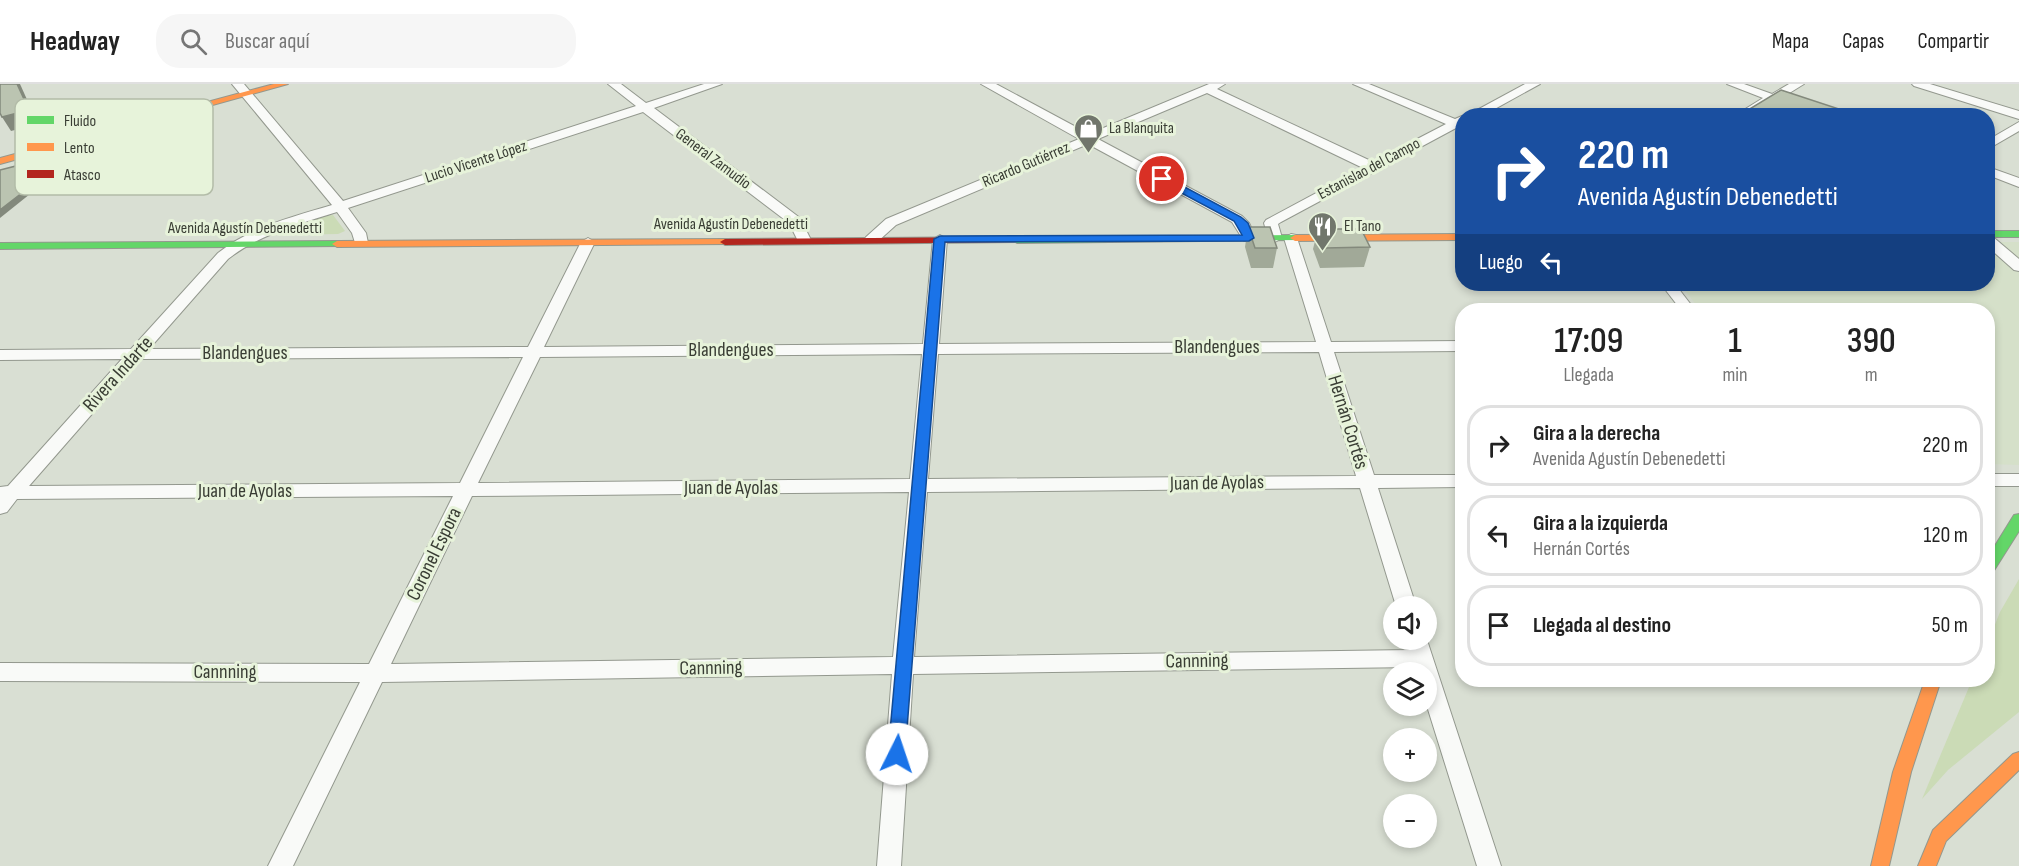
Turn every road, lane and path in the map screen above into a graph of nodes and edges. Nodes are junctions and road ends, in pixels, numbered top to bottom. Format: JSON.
{"nodes":[{"id":1,"x":284,"y":84,"type":"edge"},
{"id":2,"x":614,"y":84,"type":"edge"},
{"id":3,"x":716,"y":84,"type":"edge"},
{"id":4,"x":987,"y":84,"type":"edge"},
{"id":5,"x":1359,"y":84,"type":"edge"},
{"id":6,"x":1534,"y":84,"type":"edge"},
{"id":7,"x":1733,"y":84,"type":"edge"},
{"id":8,"x":1798,"y":84,"type":"edge"},
{"id":9,"x":1918,"y":84,"type":"edge"},
{"id":10,"x":1213,"y":86,"type":"edge"},
{"id":11,"x":240,"y":87,"type":"edge"},
{"id":12,"x":1771,"y":97,"type":"junction"},
{"id":13,"x":192,"y":99,"type":"edge"},
{"id":14,"x":201,"y":99,"type":"edge"},
{"id":15,"x":645,"y":107,"type":"junction"},
{"id":16,"x":1488,"y":108,"type":"edge"},
{"id":17,"x":1753,"y":108,"type":"edge"},
{"id":18,"x":1802,"y":108,"type":"edge"},
{"id":19,"x":2019,"y":115,"type":"edge"},
{"id":20,"x":1455,"y":121,"type":"edge"},
{"id":21,"x":1455,"y":126,"type":"edge"},
{"id":22,"x":2019,"y":126,"type":"edge"},
{"id":23,"x":1087,"y":139,"type":"junction"},
{"id":24,"x":1995,"y":141,"type":"edge"},
{"id":25,"x":15,"y":143,"type":"edge"},
{"id":26,"x":0,"y":147,"type":"edge"},
{"id":27,"x":15,"y":156,"type":"edge"},
{"id":28,"x":0,"y":161,"type":"edge"},
{"id":29,"x":1372,"y":167,"type":"junction"},
{"id":30,"x":1995,"y":174,"type":"edge"},
{"id":31,"x":2019,"y":183,"type":"edge"},
{"id":32,"x":340,"y":206,"type":"junction"},
{"id":33,"x":1276,"y":219,"type":"joint"},
{"id":34,"x":1995,"y":234,"type":"edge"},
{"id":35,"x":2019,"y":234,"type":"edge"},
{"id":36,"x":1455,"y":237,"type":"edge"},
{"id":37,"x":1249,"y":238,"type":"junction"},
{"id":38,"x":1283,"y":238,"type":"junction"},
{"id":39,"x":940,"y":239,"type":"junction"},
{"id":40,"x":804,"y":240,"type":"junction"},
{"id":41,"x":871,"y":240,"type":"junction"},
{"id":42,"x":588,"y":242,"type":"junction"},
{"id":43,"x":361,"y":243,"type":"junction"},
{"id":44,"x":238,"y":244,"type":"junction"},
{"id":45,"x":0,"y":246,"type":"edge"},
{"id":46,"x":1995,"y":246,"type":"edge"},
{"id":47,"x":2019,"y":267,"type":"edge"},
{"id":48,"x":1673,"y":291,"type":"edge"},
{"id":49,"x":1683,"y":303,"type":"edge"},
{"id":50,"x":1324,"y":346,"type":"junction"},
{"id":51,"x":1455,"y":346,"type":"edge"},
{"id":52,"x":930,"y":349,"type":"junction"},
{"id":53,"x":534,"y":351,"type":"junction"},
{"id":54,"x":136,"y":353,"type":"junction"},
{"id":55,"x":0,"y":355,"type":"edge"},
{"id":56,"x":1995,"y":480,"type":"edge"},
{"id":57,"x":2019,"y":480,"type":"edge"},
{"id":58,"x":1367,"y":482,"type":"junction"},
{"id":59,"x":1455,"y":482,"type":"edge"},
{"id":60,"x":918,"y":486,"type":"junction"},
{"id":61,"x":466,"y":490,"type":"junction"},
{"id":62,"x":6,"y":493,"type":"edge"},
{"id":63,"x":0,"y":507,"type":"edge"},
{"id":64,"x":2019,"y":519,"type":"edge"},
{"id":65,"x":1995,"y":557,"type":"edge"},
{"id":66,"x":1403,"y":596,"type":"edge"},
{"id":67,"x":1388,"y":650,"type":"edge"},
{"id":68,"x":1420,"y":650,"type":"edge"},
{"id":69,"x":903,"y":665,"type":"junction"},
{"id":70,"x":0,"y":672,"type":"edge"},
{"id":71,"x":375,"y":672,"type":"junction"},
{"id":72,"x":1930,"y":687,"type":"edge"},
{"id":73,"x":2019,"y":759,"type":"edge"},
{"id":74,"x":280,"y":866,"type":"edge"},
{"id":75,"x":889,"y":866,"type":"edge"},
{"id":76,"x":1490,"y":866,"type":"edge"},
{"id":77,"x":1880,"y":866,"type":"edge"},
{"id":78,"x":1927,"y":866,"type":"edge"}],
"edges":[{"from":1,"to":11,"type":"main road"},
{"from":2,"to":15,"type":"street","name":"General Zamudio"},
{"from":3,"to":15,"type":"street","name":"Lucio Vicente López"},
{"from":4,"to":23,"type":"street"},
{"from":5,"to":20,"type":"street"},
{"from":6,"to":16,"type":"street"},
{"from":7,"to":12,"type":"street"},
{"from":8,"to":12,"type":"street"},
{"from":9,"to":19,"type":"street"},
{"from":10,"to":23,"type":"street","name":"Ricardo Gutiérrez"},
{"from":10,"to":29,"type":"street"},
{"from":11,"to":13,"type":"main road"},
{"from":11,"to":14,"type":"main road"},
{"from":11,"to":32,"type":"street"},
{"from":12,"to":17,"type":"street"},
{"from":12,"to":18,"type":"street"},
{"from":15,"to":32,"type":"street","name":"Lucio Vicente López"},
{"from":15,"to":40,"type":"street","name":"General Zamudio"},
{"from":21,"to":29,"type":"street","name":"Estanislao del Campo"},
{"from":22,"to":24,"type":"street"},
{"from":23,"to":37,"type":"street"},
{"from":23,"to":41,"type":"street","name":"Ricardo Gutiérrez"},
{"from":25,"to":26,"type":"main road"},
{"from":27,"to":28,"type":"main road"},
{"from":29,"to":33,"type":"street","name":"Estanislao del Campo"},
{"from":30,"to":31,"type":"street"},
{"from":32,"to":43,"type":"street"},
{"from":32,"to":44,"type":"street","name":"Lucio Vicente López"},
{"from":33,"to":38,"type":"street","name":"Hernán Cortés"},
{"from":34,"to":35,"type":"main road"},
{"from":36,"to":38,"type":"main road","name":"Avenida Agustín Debenedetti"},
{"from":37,"to":38,"type":"main road","name":"Avenida Agustín Debenedetti"},
{"from":37,"to":39,"type":"main road","name":"Avenida Agustín Debenedetti"},
{"from":38,"to":50,"type":"street","name":"Hernán Cortés"},
{"from":39,"to":41,"type":"main road","name":"Avenida Agustín Debenedetti"},
{"from":39,"to":52,"type":"street"},
{"from":40,"to":41,"type":"main road","name":"Avenida Agustín Debenedetti"},
{"from":40,"to":42,"type":"main road","name":"Avenida Agustín Debenedetti"},
{"from":42,"to":43,"type":"main road","name":"Avenida Agustín Debenedetti"},
{"from":42,"to":53,"type":"street","name":"Coronel Espora"},
{"from":43,"to":44,"type":"main road","name":"Avenida Agustín Debenedetti"},
{"from":44,"to":45,"type":"main road","name":"Avenida Agustín Debenedetti"},
{"from":44,"to":54,"type":"street","name":"Rivera Indarte"},
{"from":46,"to":47,"type":"street"},
{"from":48,"to":49,"type":"street"},
{"from":50,"to":51,"type":"street","name":"Blandengues"},
{"from":50,"to":52,"type":"street","name":"Blandengues"},
{"from":50,"to":58,"type":"street","name":"Hernán Cortés"},
{"from":52,"to":53,"type":"street","name":"Blandengues"},
{"from":52,"to":60,"type":"street"},
{"from":53,"to":54,"type":"street","name":"Blandengues"},
{"from":53,"to":61,"type":"street","name":"Coronel Espora"},
{"from":54,"to":55,"type":"street","name":"Blandengues"},
{"from":54,"to":62,"type":"street","name":"Rivera Indarte"},
{"from":56,"to":57,"type":"street"},
{"from":58,"to":59,"type":"street","name":"Juan de Ayolas"},
{"from":58,"to":60,"type":"street","name":"Juan de Ayolas"},
{"from":58,"to":66,"type":"street","name":"Hernán Cortés"},
{"from":60,"to":61,"type":"street","name":"Juan de Ayolas"},
{"from":60,"to":69,"type":"street"},
{"from":61,"to":62,"type":"street","name":"Juan de Ayolas"},
{"from":61,"to":71,"type":"street","name":"Coronel Espora"},
{"from":62,"to":63,"type":"street","name":"Rivera Indarte"},
{"from":64,"to":65,"type":"main road"},
{"from":67,"to":69,"type":"street","name":"Cannning"},
{"from":68,"to":76,"type":"street"},
{"from":69,"to":71,"type":"street","name":"Cannning"},
{"from":69,"to":75,"type":"street"},
{"from":70,"to":71,"type":"street","name":"Cannning"},
{"from":71,"to":74,"type":"street","name":"Coronel Espora"},
{"from":72,"to":77,"type":"main road"},
{"from":73,"to":78,"type":"main road"}]}
